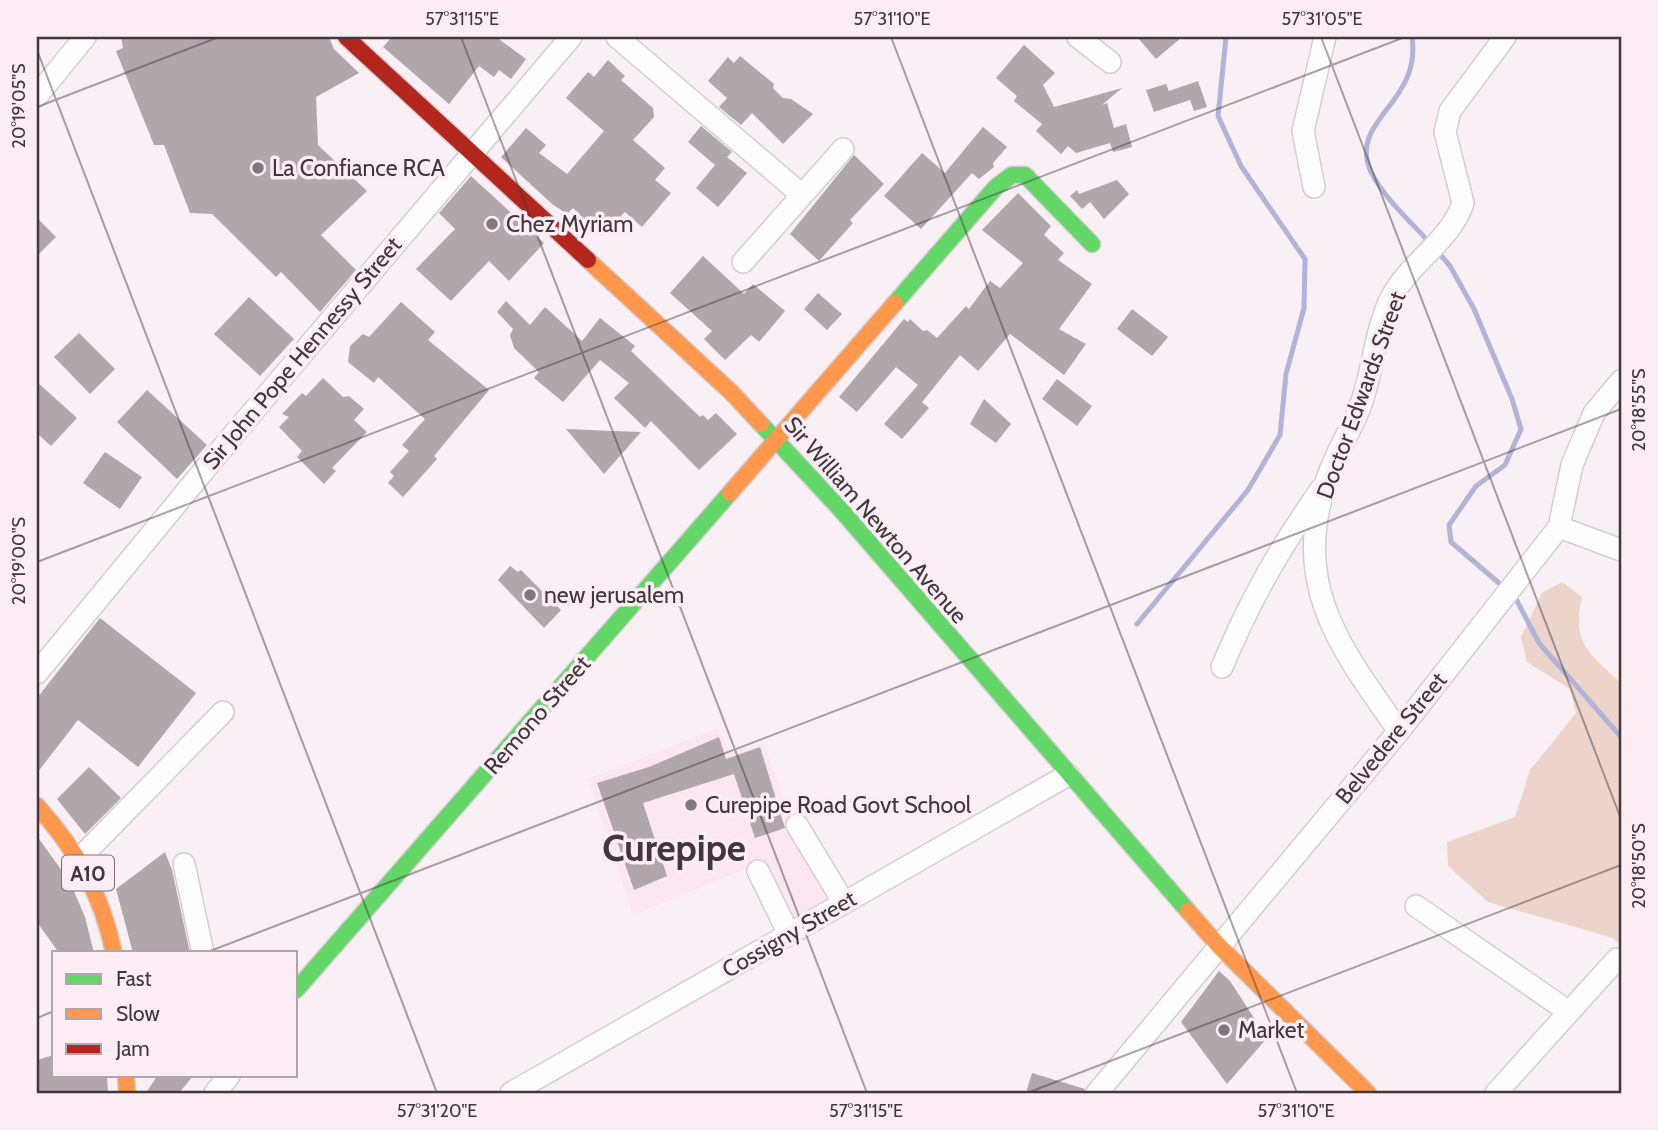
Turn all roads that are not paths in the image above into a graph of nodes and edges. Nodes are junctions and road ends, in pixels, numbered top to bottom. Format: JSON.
{"nodes":[{"id":1,"x":85,"y":37,"type":"edge"},
{"id":2,"x":346,"y":37,"type":"edge"},
{"id":3,"x":570,"y":37,"type":"edge"},
{"id":4,"x":617,"y":37,"type":"edge"},
{"id":5,"x":1078,"y":37,"type":"edge"},
{"id":6,"x":1325,"y":37,"type":"edge"},
{"id":7,"x":1504,"y":37,"type":"edge"},
{"id":8,"x":1110,"y":62,"type":"dead end"},
{"id":9,"x":37,"y":96,"type":"edge"},
{"id":10,"x":843,"y":149,"type":"dead end"},
{"id":11,"x":471,"y":153,"type":"junction"},
{"id":12,"x":1314,"y":187,"type":"dead end"},
{"id":13,"x":802,"y":195,"type":"junction"},
{"id":14,"x":1092,"y":244,"type":"dead end"},
{"id":15,"x":743,"y":262,"type":"dead end"},
{"id":16,"x":1621,"y":381,"type":"edge"},
{"id":17,"x":776,"y":439,"type":"junction"},
{"id":18,"x":1326,"y":482,"type":"junction"},
{"id":19,"x":1559,"y":527,"type":"junction"},
{"id":20,"x":1621,"y":550,"type":"edge"},
{"id":21,"x":1222,"y":667,"type":"dead end"},
{"id":22,"x":37,"y":673,"type":"edge"},
{"id":23,"x":223,"y":712,"type":"dead end"},
{"id":24,"x":1399,"y":731,"type":"junction"},
{"id":25,"x":1068,"y":775,"type":"junction"},
{"id":26,"x":37,"y":806,"type":"edge"},
{"id":27,"x":797,"y":825,"type":"dead end"},
{"id":28,"x":81,"y":857,"type":"junction"},
{"id":29,"x":184,"y":864,"type":"dead end"},
{"id":30,"x":758,"y":871,"type":"dead end"},
{"id":31,"x":844,"y":903,"type":"junction"},
{"id":32,"x":1416,"y":906,"type":"dead end"},
{"id":33,"x":789,"y":934,"type":"junction"},
{"id":34,"x":1219,"y":946,"type":"junction"},
{"id":35,"x":114,"y":951,"type":"edge"},
{"id":36,"x":204,"y":951,"type":"edge"},
{"id":37,"x":1617,"y":959,"type":"dead end"},
{"id":38,"x":298,"y":988,"type":"edge"},
{"id":39,"x":1569,"y":1012,"type":"junction"},
{"id":40,"x":511,"y":1093,"type":"edge"},
{"id":41,"x":1097,"y":1093,"type":"edge"},
{"id":42,"x":1368,"y":1093,"type":"edge"},
{"id":43,"x":1496,"y":1093,"type":"edge"}],
"edges":[{"from":1,"to":9,"type":"street"},
{"from":2,"to":11,"type":"street","name":"Sir William Newton Avenue"},
{"from":3,"to":11,"type":"street","name":"Sir John Pope Hennessy Street"},
{"from":4,"to":13,"type":"street"},
{"from":5,"to":8,"type":"street"},
{"from":6,"to":12,"type":"street"},
{"from":7,"to":18,"type":"street","name":"Doctor Edwards Street"},
{"from":10,"to":13,"type":"street"},
{"from":11,"to":17,"type":"street","name":"Sir William Newton Avenue"},
{"from":11,"to":22,"type":"street","name":"Sir John Pope Hennessy Street"},
{"from":13,"to":15,"type":"street"},
{"from":14,"to":17,"type":"street","name":"Remono Street"},
{"from":16,"to":19,"type":"street"},
{"from":17,"to":25,"type":"street","name":"Sir William Newton Avenue"},
{"from":17,"to":38,"type":"street","name":"Remono Street"},
{"from":18,"to":21,"type":"street"},
{"from":18,"to":24,"type":"street","name":"Doctor Edwards Street"},
{"from":19,"to":20,"type":"street"},
{"from":19,"to":24,"type":"street","name":"Belvedere Street"},
{"from":23,"to":28,"type":"street"},
{"from":24,"to":34,"type":"street","name":"Belvedere Street"},
{"from":25,"to":31,"type":"street","name":"Cossigny Street"},
{"from":25,"to":34,"type":"street","name":"Sir William Newton Avenue"},
{"from":26,"to":28,"type":"street","number":"A10"},
{"from":27,"to":31,"type":"street"},
{"from":28,"to":35,"type":"street","number":"A10"},
{"from":29,"to":36,"type":"street"},
{"from":30,"to":33,"type":"street"},
{"from":31,"to":33,"type":"street","name":"Cossigny Street"},
{"from":32,"to":39,"type":"street"},
{"from":33,"to":40,"type":"street","name":"Cossigny Street"},
{"from":34,"to":41,"type":"street","name":"Belvedere Street"},
{"from":34,"to":42,"type":"street","name":"Sir William Newton Avenue"},
{"from":37,"to":39,"type":"street"},
{"from":39,"to":43,"type":"street"}]}
